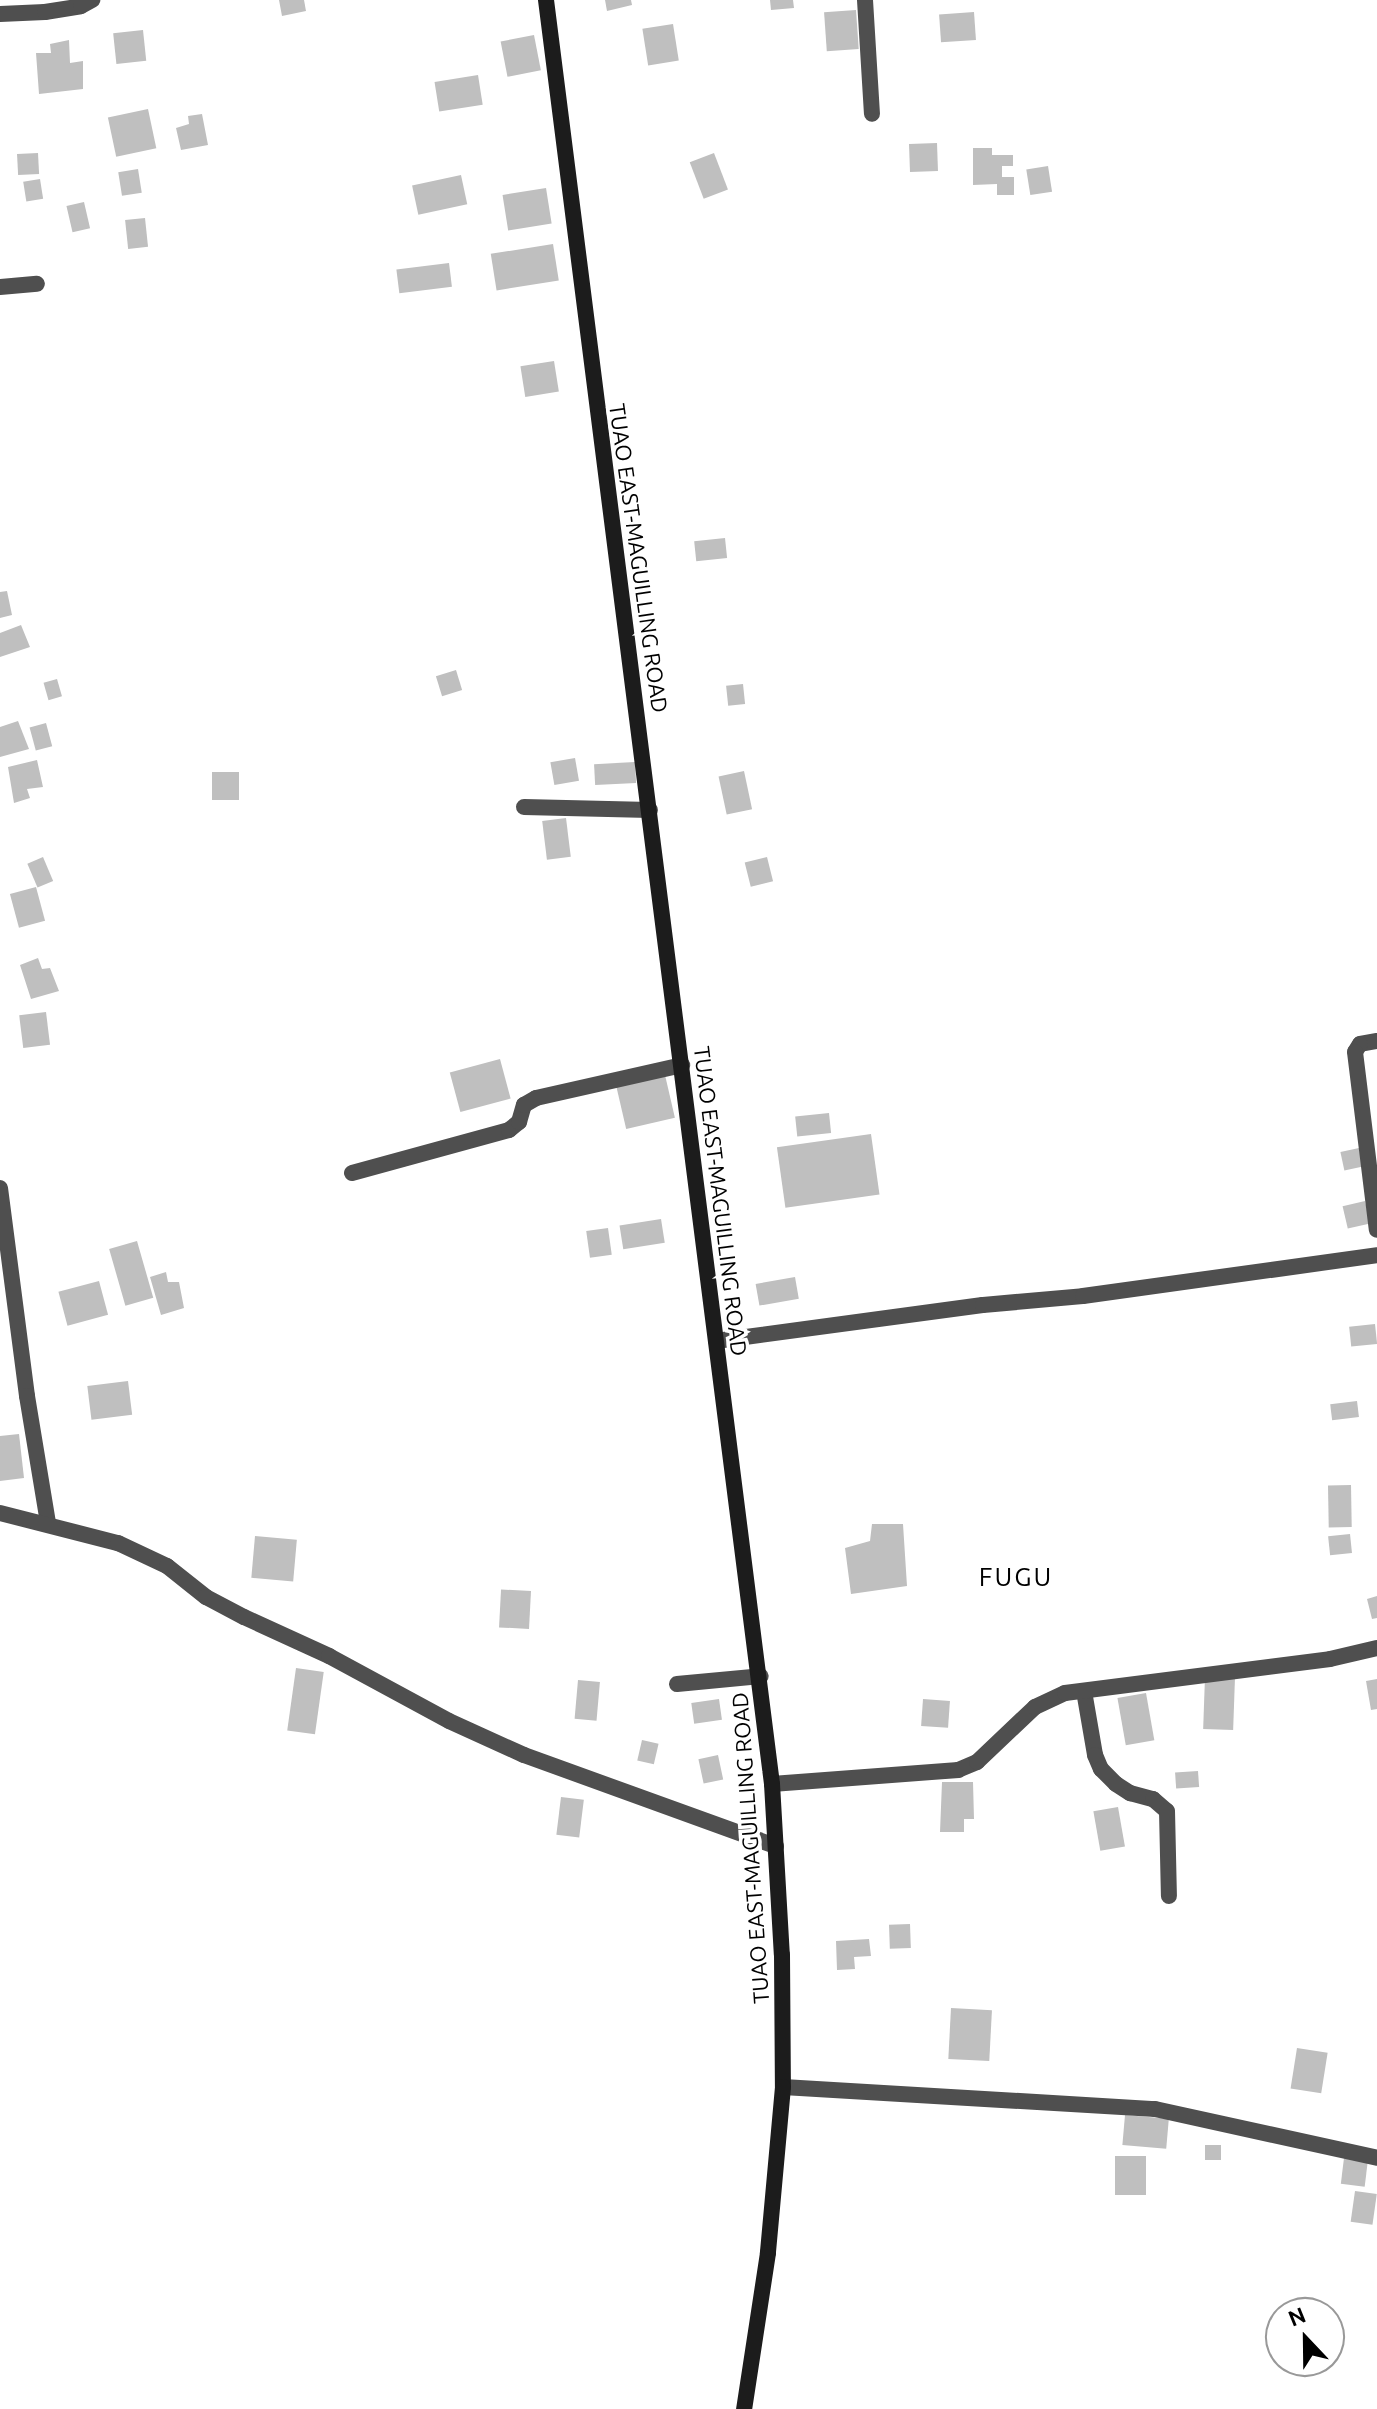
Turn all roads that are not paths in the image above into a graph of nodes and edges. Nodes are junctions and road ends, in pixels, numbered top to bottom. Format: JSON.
{"nodes":[{"id":1,"x":92,"y":0,"type":"edge"},
{"id":2,"x":546,"y":0,"type":"edge"},
{"id":3,"x":865,"y":0,"type":"edge"},
{"id":4,"x":0,"y":14,"type":"edge"},
{"id":5,"x":872,"y":114,"type":"dead end"},
{"id":6,"x":37,"y":284,"type":"dead end"},
{"id":7,"x":0,"y":287,"type":"edge"},
{"id":8,"x":524,"y":807,"type":"dead end"},
{"id":9,"x":650,"y":810,"type":"junction"},
{"id":10,"x":1377,"y":1041,"type":"edge"},
{"id":11,"x":682,"y":1065,"type":"junction"},
{"id":12,"x":352,"y":1173,"type":"dead end"},
{"id":13,"x":0,"y":1188,"type":"edge"},
{"id":14,"x":1377,"y":1230,"type":"edge"},
{"id":15,"x":1377,"y":1255,"type":"edge"},
{"id":16,"x":716,"y":1341,"type":"junction"},
{"id":17,"x":0,"y":1513,"type":"edge"},
{"id":18,"x":48,"y":1523,"type":"junction"},
{"id":19,"x":1377,"y":1648,"type":"edge"},
{"id":20,"x":761,"y":1676,"type":"junction"},
{"id":21,"x":677,"y":1684,"type":"dead end"},
{"id":22,"x":1084,"y":1691,"type":"junction"},
{"id":23,"x":772,"y":1784,"type":"junction"},
{"id":24,"x":776,"y":1846,"type":"junction"},
{"id":25,"x":1169,"y":1896,"type":"dead end"},
{"id":26,"x":783,"y":2087,"type":"junction"},
{"id":27,"x":1377,"y":2158,"type":"edge"},
{"id":28,"x":744,"y":2409,"type":"edge"}],
"edges":[{"from":1,"to":4,"type":"street"},
{"from":2,"to":9,"type":"main road","name":"TUAO EAST-MAGUILLING ROAD"},
{"from":3,"to":5,"type":"street"},
{"from":6,"to":7,"type":"street"},
{"from":8,"to":9,"type":"street"},
{"from":9,"to":11,"type":"main road","name":"TUAO EAST-MAGUILLING ROAD"},
{"from":10,"to":14,"type":"street"},
{"from":11,"to":12,"type":"street"},
{"from":11,"to":16,"type":"main road","name":"TUAO EAST-MAGUILLING ROAD"},
{"from":13,"to":18,"type":"street"},
{"from":15,"to":16,"type":"street"},
{"from":16,"to":20,"type":"main road","name":"TUAO EAST-MAGUILLING ROAD"},
{"from":17,"to":18,"type":"street"},
{"from":18,"to":24,"type":"street"},
{"from":19,"to":22,"type":"street"},
{"from":20,"to":21,"type":"street"},
{"from":20,"to":23,"type":"main road","name":"TUAO EAST-MAGUILLING ROAD"},
{"from":22,"to":23,"type":"street"},
{"from":22,"to":25,"type":"street"},
{"from":23,"to":24,"type":"main road","name":"TUAO EAST-MAGUILLING ROAD"},
{"from":24,"to":26,"type":"main road","name":"TUAO EAST-MAGUILLING ROAD"},
{"from":26,"to":27,"type":"street"},
{"from":26,"to":28,"type":"main road","name":"TUAO EAST-MAGUILLING ROAD"}]}
